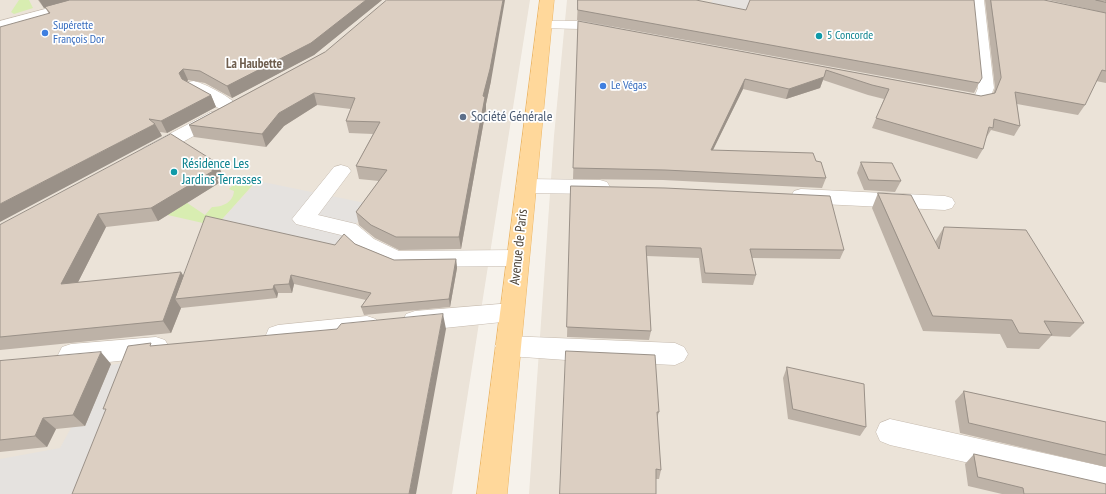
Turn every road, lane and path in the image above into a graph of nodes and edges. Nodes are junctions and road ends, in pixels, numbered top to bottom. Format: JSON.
{"nodes":[{"id":1,"x":95,"y":0,"type":"edge"},
{"id":2,"x":547,"y":0,"type":"edge"},
{"id":3,"x":977,"y":0,"type":"edge"},
{"id":4,"x":544,"y":25,"type":"junction"},
{"id":5,"x":0,"y":26,"type":"edge"},
{"id":6,"x":619,"y":32,"type":"edge"},
{"id":7,"x":194,"y":86,"type":"edge"},
{"id":8,"x":943,"y":94,"type":"edge"},
{"id":9,"x":133,"y":161,"type":"edge"},
{"id":10,"x":341,"y":171,"type":"dead end"},
{"id":11,"x":526,"y":186,"type":"junction"},
{"id":12,"x":618,"y":188,"type":"edge"},
{"id":13,"x":780,"y":195,"type":"edge"},
{"id":14,"x":945,"y":203,"type":"dead end"},
{"id":15,"x":518,"y":258,"type":"junction"},
{"id":16,"x":512,"y":312,"type":"junction"},
{"id":17,"x":256,"y":337,"type":"edge"},
{"id":18,"x":178,"y":345,"type":"edge"},
{"id":19,"x":508,"y":346,"type":"junction"},
{"id":20,"x":675,"y":354,"type":"dead end"},
{"id":21,"x":46,"y":358,"type":"edge"},
{"id":22,"x":890,"y":432,"type":"dead end"},
{"id":23,"x":1106,"y":481,"type":"edge"},
{"id":24,"x":492,"y":494,"type":"edge"}],
"edges":[{"from":1,"to":5,"type":"street"},
{"from":2,"to":4,"type":"main road","name":"Avenue de Paris"},
{"from":3,"to":8,"type":"street"},
{"from":4,"to":6,"type":"street"},
{"from":4,"to":11,"type":"main road","name":"Avenue de Paris"},
{"from":7,"to":9,"type":"street"},
{"from":10,"to":15,"type":"street"},
{"from":11,"to":12,"type":"street"},
{"from":11,"to":15,"type":"main road","name":"Avenue de Paris"},
{"from":13,"to":14,"type":"street"},
{"from":15,"to":16,"type":"main road","name":"Avenue de Paris"},
{"from":16,"to":17,"type":"street"},
{"from":16,"to":19,"type":"main road","name":"Avenue de Paris"},
{"from":18,"to":21,"type":"street"},
{"from":19,"to":20,"type":"street"},
{"from":19,"to":24,"type":"main road","name":"Avenue de Paris"},
{"from":22,"to":23,"type":"street"}]}
